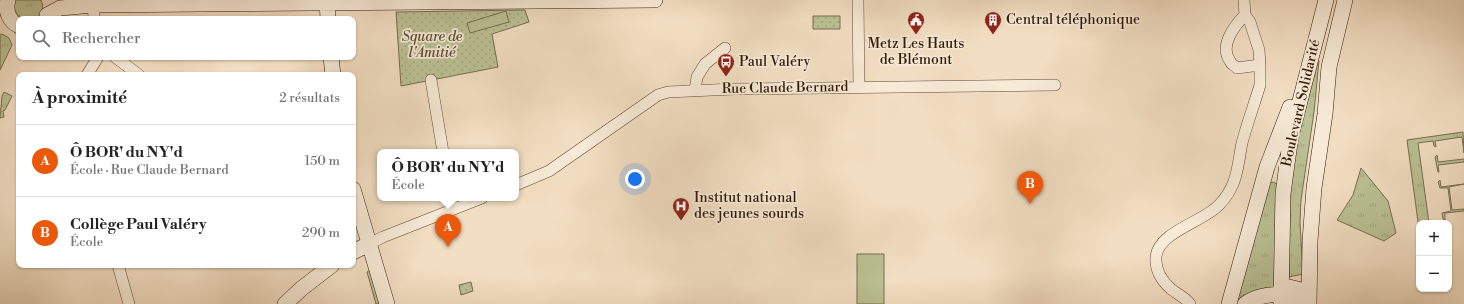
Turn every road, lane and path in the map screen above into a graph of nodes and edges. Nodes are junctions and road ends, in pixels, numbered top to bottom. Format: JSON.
{"nodes":[{"id":1,"x":47,"y":0,"type":"edge"},
{"id":2,"x":655,"y":0,"type":"edge"},
{"id":3,"x":858,"y":0,"type":"edge"},
{"id":4,"x":1244,"y":0,"type":"edge"},
{"id":5,"x":1326,"y":0,"type":"edge"},
{"id":6,"x":1334,"y":0,"type":"edge"},
{"id":7,"x":1345,"y":0,"type":"edge"},
{"id":8,"x":326,"y":1,"type":"edge"},
{"id":9,"x":548,"y":1,"type":"edge"},
{"id":10,"x":180,"y":2,"type":"edge"},
{"id":11,"x":5,"y":6,"type":"edge"},
{"id":12,"x":93,"y":8,"type":"edge"},
{"id":13,"x":1245,"y":15,"type":"junction"},
{"id":14,"x":46,"y":16,"type":"edge"},
{"id":15,"x":48,"y":16,"type":"edge"},
{"id":16,"x":328,"y":16,"type":"edge"},
{"id":17,"x":11,"y":25,"type":"edge"},
{"id":18,"x":725,"y":48,"type":"dead end"},
{"id":19,"x":96,"y":60,"type":"edge"},
{"id":20,"x":119,"y":60,"type":"edge"},
{"id":21,"x":331,"y":60,"type":"edge"},
{"id":22,"x":1310,"y":60,"type":"junction"},
{"id":23,"x":1260,"y":65,"type":"junction"},
{"id":24,"x":89,"y":72,"type":"edge"},
{"id":25,"x":135,"y":72,"type":"edge"},
{"id":26,"x":333,"y":72,"type":"edge"},
{"id":27,"x":431,"y":80,"type":"dead end"},
{"id":28,"x":1055,"y":85,"type":"dead end"},
{"id":29,"x":859,"y":87,"type":"junction"},
{"id":30,"x":695,"y":90,"type":"junction"},
{"id":31,"x":442,"y":149,"type":"edge"},
{"id":32,"x":519,"y":184,"type":"edge"},
{"id":33,"x":356,"y":199,"type":"edge"},
{"id":34,"x":451,"y":201,"type":"edge"},
{"id":35,"x":474,"y":201,"type":"edge"},
{"id":36,"x":454,"y":209,"type":"junction"},
{"id":37,"x":369,"y":244,"type":"junction"},
{"id":38,"x":356,"y":250,"type":"edge"},
{"id":39,"x":119,"y":268,"type":"edge"},
{"id":40,"x":326,"y":268,"type":"edge"},
{"id":41,"x":1309,"y":268,"type":"junction"},
{"id":42,"x":1281,"y":297,"type":"edge"},
{"id":43,"x":1309,"y":299,"type":"edge"},
{"id":44,"x":129,"y":304,"type":"edge"},
{"id":45,"x":285,"y":304,"type":"edge"},
{"id":46,"x":387,"y":304,"type":"edge"},
{"id":47,"x":1190,"y":304,"type":"edge"},
{"id":48,"x":1229,"y":304,"type":"edge"},
{"id":49,"x":1245,"y":304,"type":"edge"}],
"edges":[{"from":1,"to":14,"type":"main road"},
{"from":2,"to":9,"type":"main road"},
{"from":3,"to":29,"type":"street","name":"Rue Claude Bernard"},
{"from":4,"to":13,"type":"street"},
{"from":5,"to":22,"type":"main road","name":"Boulevard Solidarité"},
{"from":6,"to":41,"type":"main road","name":"Boulevard Solidarité"},
{"from":7,"to":41,"type":"main road","name":"Boulevard Solidarité"},
{"from":8,"to":9,"type":"main road"},
{"from":8,"to":10,"type":"main road"},
{"from":8,"to":16,"type":"main road"},
{"from":10,"to":12,"type":"main road"},
{"from":11,"to":17,"type":"main road"},
{"from":12,"to":15,"type":"main road"},
{"from":13,"to":23,"type":"street"},
{"from":13,"to":23,"type":"street"},
{"from":18,"to":30,"type":"street"},
{"from":19,"to":24,"type":"street"},
{"from":20,"to":25,"type":"street"},
{"from":21,"to":26,"type":"main road"},
{"from":22,"to":42,"type":"main road","name":"Boulevard Solidarité"},
{"from":22,"to":48,"type":"main road"},
{"from":23,"to":47,"type":"street"},
{"from":27,"to":31,"type":"street"},
{"from":28,"to":29,"type":"street"},
{"from":29,"to":30,"type":"street","name":"Rue Claude Bernard"},
{"from":30,"to":32,"type":"street","name":"Rue Claude Bernard"},
{"from":33,"to":37,"type":"main road"},
{"from":34,"to":36,"type":"street"},
{"from":35,"to":36,"type":"street"},
{"from":36,"to":37,"type":"street"},
{"from":37,"to":38,"type":"main road"},
{"from":37,"to":46,"type":"main road"},
{"from":39,"to":44,"type":"street"},
{"from":40,"to":45,"type":"main road"},
{"from":41,"to":43,"type":"main road","name":"Boulevard Solidarité"},
{"from":42,"to":43,"type":"main road"},
{"from":42,"to":49,"type":"main road"}]}
